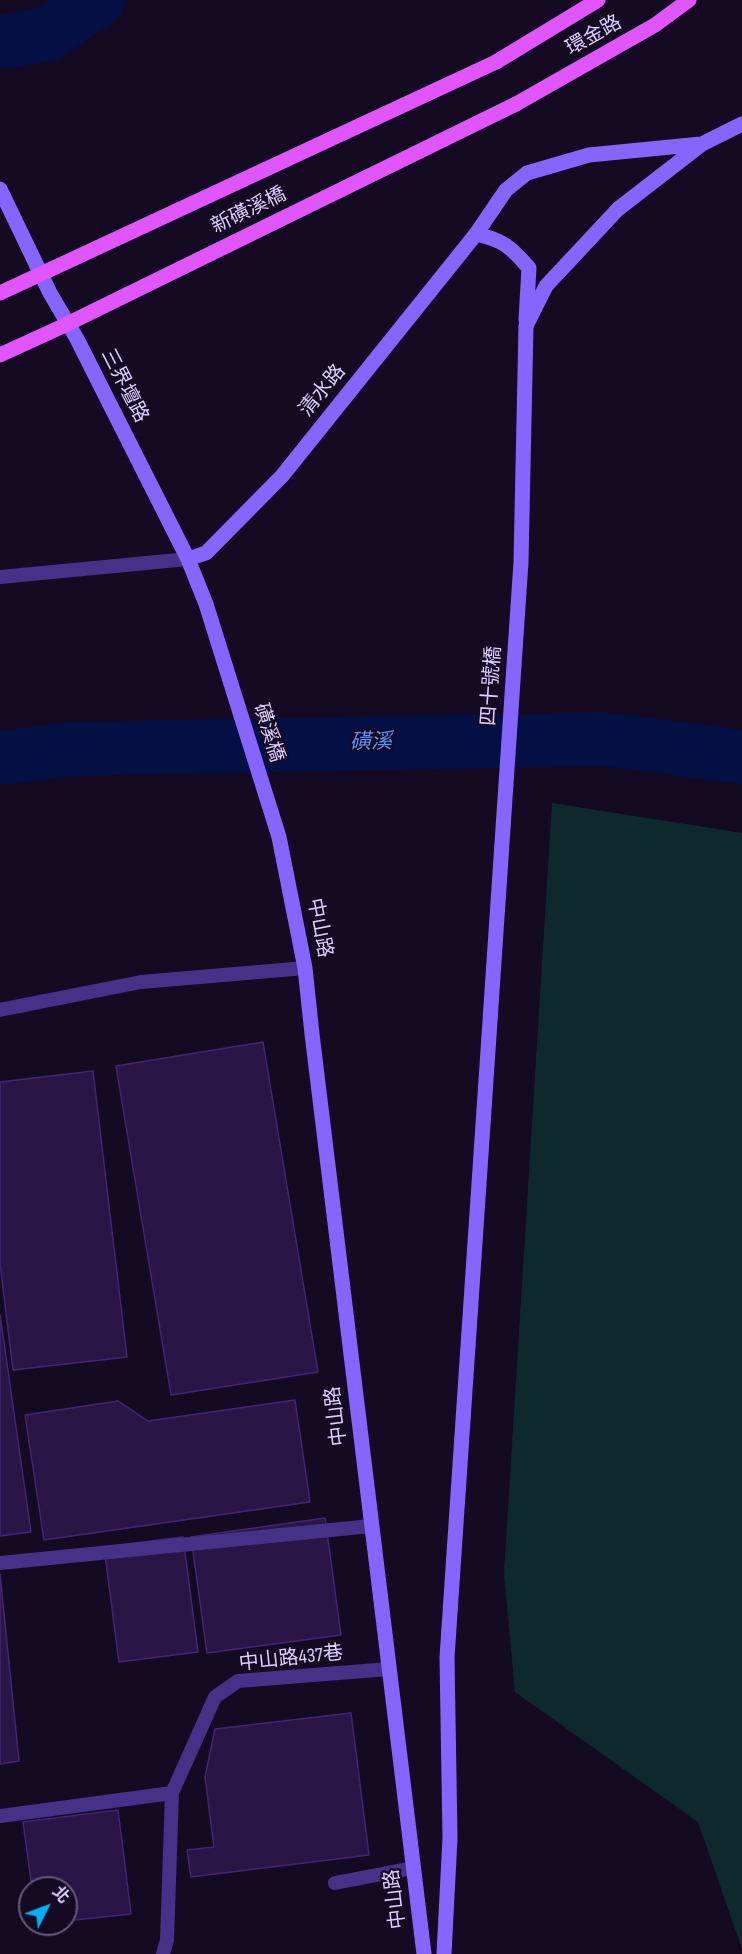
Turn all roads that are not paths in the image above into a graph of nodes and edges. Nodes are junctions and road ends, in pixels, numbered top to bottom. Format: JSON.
{"nodes":[{"id":1,"x":598,"y":0,"type":"edge"},
{"id":2,"x":689,"y":0,"type":"edge"},
{"id":3,"x":496,"y":62,"type":"joint"},
{"id":4,"x":516,"y":104,"type":"joint"},
{"id":5,"x":742,"y":124,"type":"edge"},
{"id":6,"x":702,"y":144,"type":"junction"},
{"id":7,"x":0,"y":189,"type":"edge"},
{"id":8,"x":476,"y":234,"type":"junction"},
{"id":9,"x":0,"y":293,"type":"edge"},
{"id":10,"x":526,"y":326,"type":"junction"},
{"id":11,"x":0,"y":355,"type":"edge"},
{"id":12,"x":188,"y":559,"type":"junction"},
{"id":13,"x":521,"y":562,"type":"joint"},
{"id":14,"x":0,"y":577,"type":"edge"},
{"id":15,"x":206,"y":604,"type":"joint"},
{"id":16,"x":287,"y":874,"type":"joint"},
{"id":17,"x":305,"y":968,"type":"junction"},
{"id":18,"x":0,"y":1010,"type":"edge"},
{"id":19,"x":371,"y":1526,"type":"junction"},
{"id":20,"x":0,"y":1563,"type":"edge"},
{"id":21,"x":389,"y":1669,"type":"junction"},
{"id":22,"x":172,"y":1792,"type":"junction"},
{"id":23,"x":0,"y":1816,"type":"edge"},
{"id":24,"x":413,"y":1868,"type":"junction"},
{"id":25,"x":335,"y":1883,"type":"dead end"},
{"id":26,"x":163,"y":1954,"type":"edge"},
{"id":27,"x":424,"y":1954,"type":"edge"},
{"id":28,"x":444,"y":1954,"type":"edge"}],
"edges":[{"from":1,"to":3,"type":"main road","name":"環金路"},
{"from":2,"to":4,"type":"main road","name":"環金路"},
{"from":3,"to":9,"type":"main road","name":"新磺溪橋","bridge":true},
{"from":4,"to":11,"type":"main road","name":"新磺溪橋","bridge":true},
{"from":5,"to":6,"type":"street","name":"清水路"},
{"from":6,"to":8,"type":"street","name":"清水路"},
{"from":6,"to":10,"type":"street","name":"清水路"},
{"from":7,"to":12,"type":"street","name":"三界壇路"},
{"from":8,"to":10,"type":"street","name":"清水路"},
{"from":8,"to":12,"type":"street","name":"清水路"},
{"from":10,"to":13,"type":"street","name":"清水路"},
{"from":12,"to":14,"type":"lane"},
{"from":12,"to":15,"type":"street","name":"三界壇路"},
{"from":13,"to":28,"type":"street","name":"四十號橋"},
{"from":15,"to":16,"type":"street","name":"磺溪橋"},
{"from":16,"to":17,"type":"street","name":"中山路"},
{"from":17,"to":18,"type":"lane"},
{"from":17,"to":19,"type":"street","name":"中山路"},
{"from":19,"to":20,"type":"lane"},
{"from":19,"to":21,"type":"street","name":"中山路"},
{"from":21,"to":22,"type":"lane","name":"中山路437巷"},
{"from":21,"to":24,"type":"street","name":"中山路"},
{"from":22,"to":23,"type":"lane"},
{"from":22,"to":26,"type":"lane","name":"中山路437巷"},
{"from":24,"to":25,"type":"lane"},
{"from":24,"to":27,"type":"street","name":"中山路"}]}
